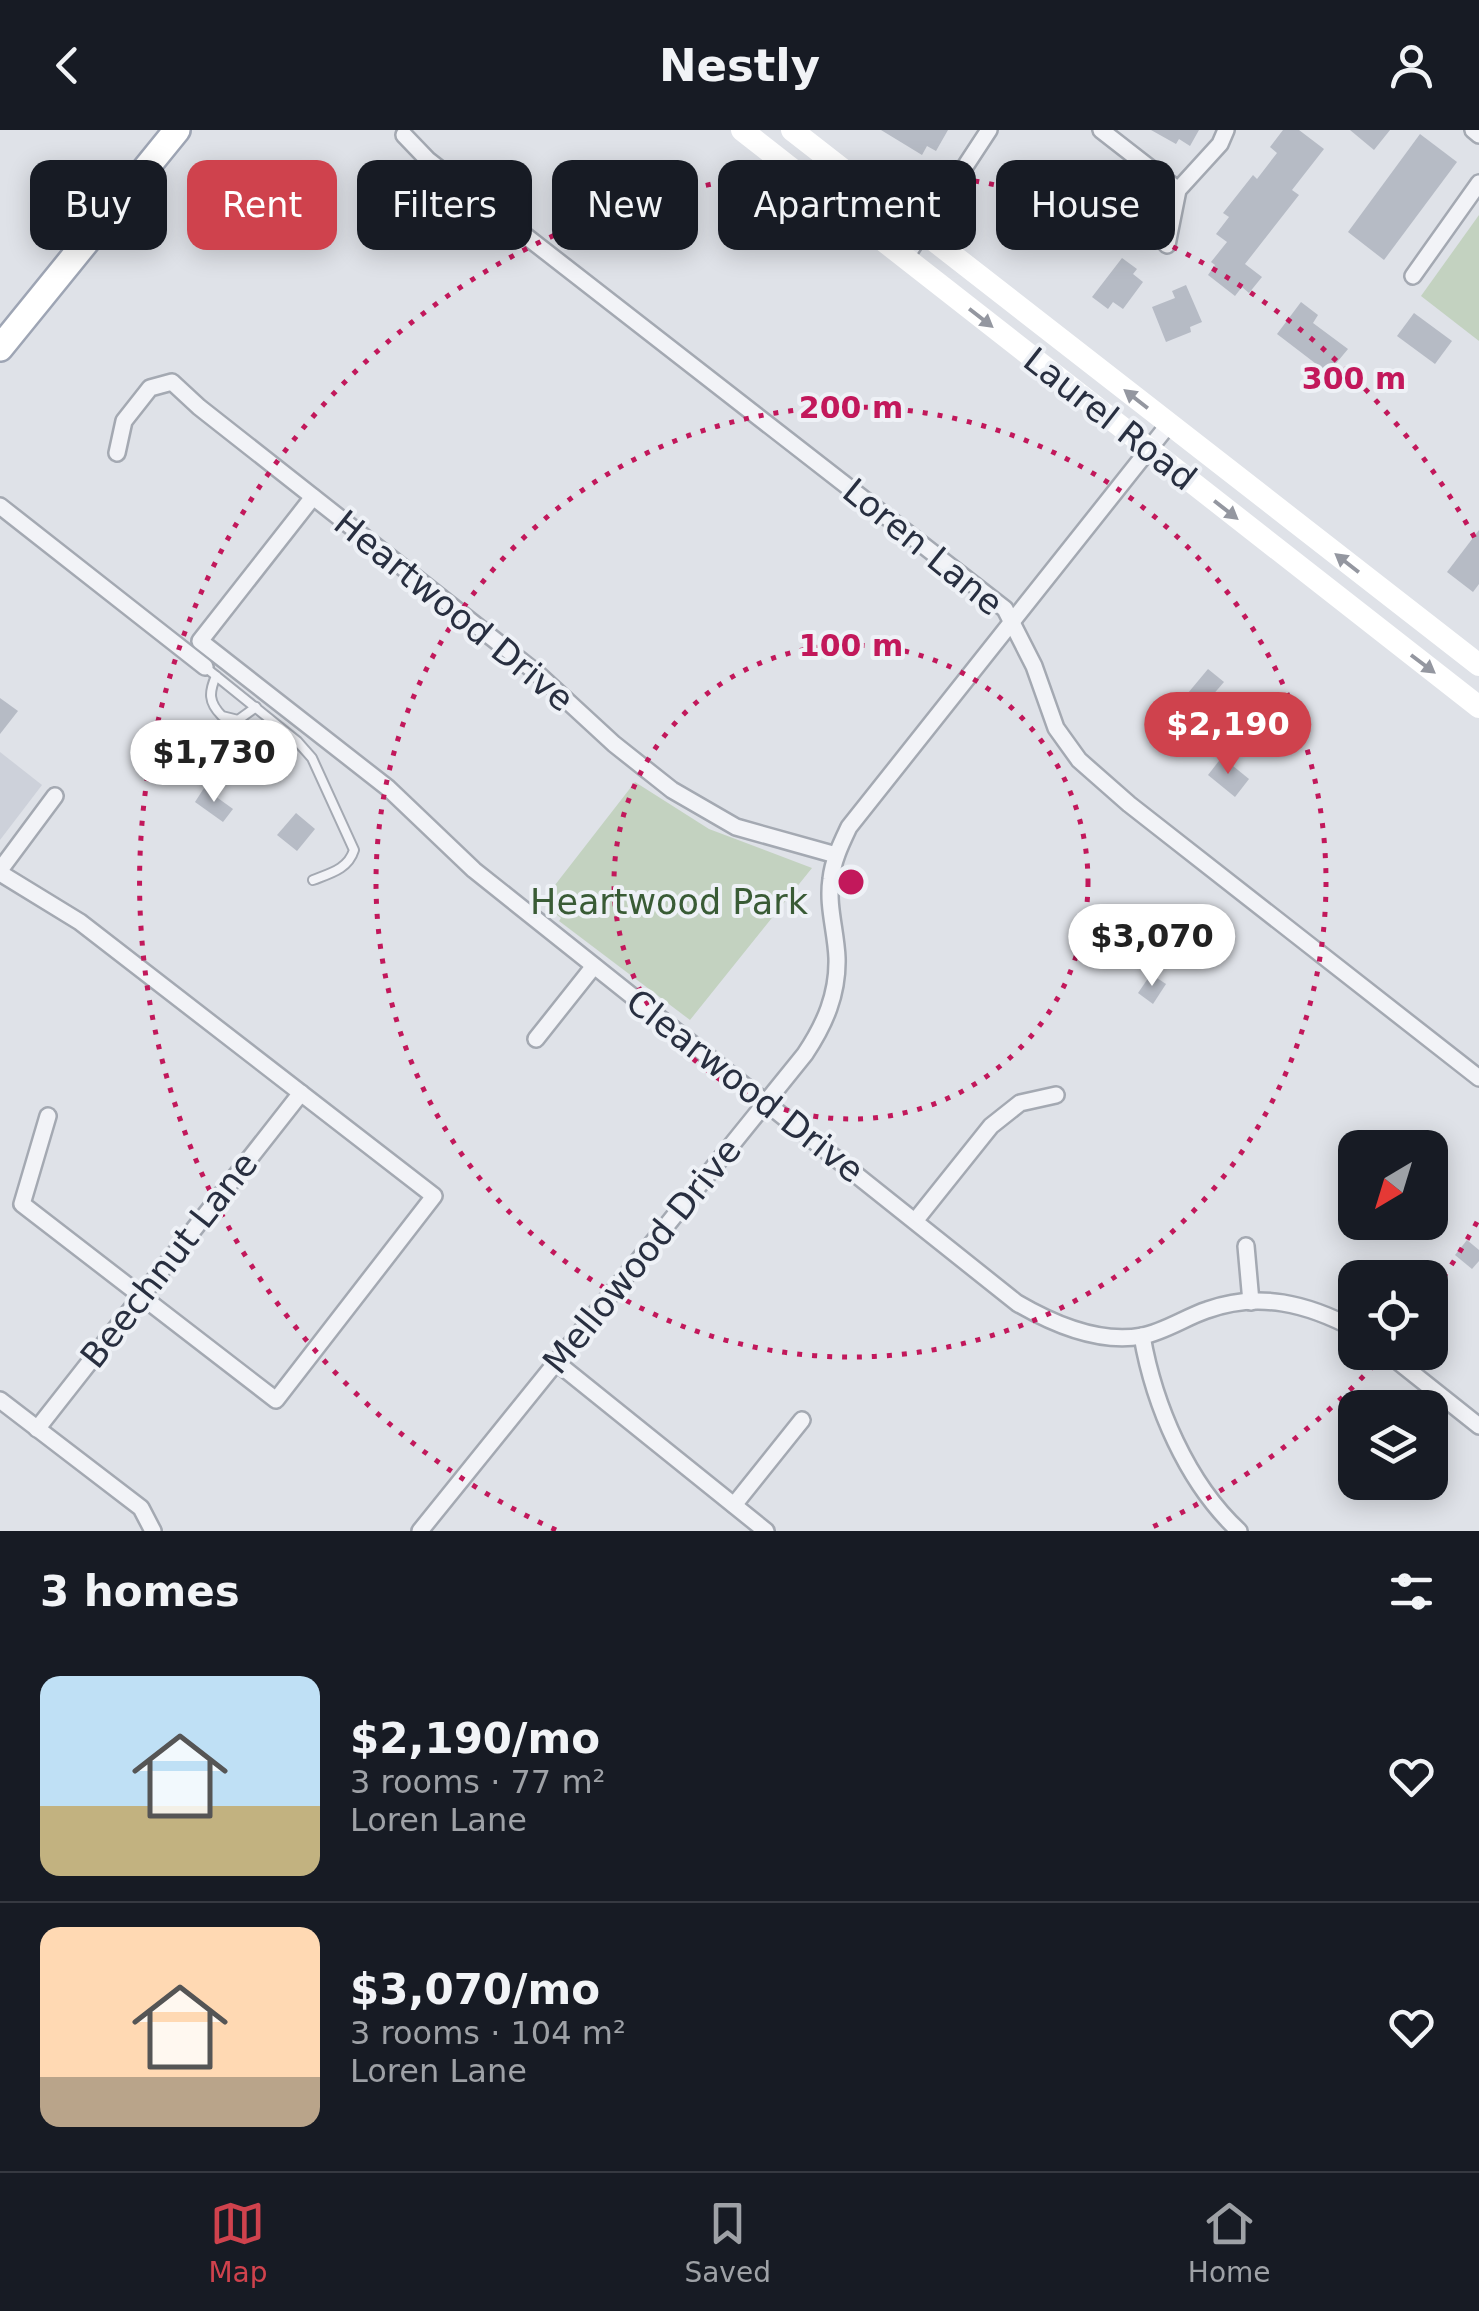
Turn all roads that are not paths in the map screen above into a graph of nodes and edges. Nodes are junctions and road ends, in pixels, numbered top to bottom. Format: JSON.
{"nodes":[{"id":1,"x":177,"y":130,"type":"edge"},
{"id":2,"x":742,"y":130,"type":"edge"},
{"id":3,"x":792,"y":130,"type":"edge"},
{"id":4,"x":989,"y":130,"type":"edge"},
{"id":5,"x":1101,"y":130,"type":"edge"},
{"id":6,"x":1226,"y":130,"type":"edge"},
{"id":7,"x":1473,"y":130,"type":"edge"},
{"id":8,"x":1479,"y":135,"type":"edge"},
{"id":9,"x":404,"y":136,"type":"dead end"},
{"id":10,"x":831,"y":160,"type":"edge"},
{"id":11,"x":970,"y":160,"type":"edge"},
{"id":12,"x":1479,"y":183,"type":"edge"},
{"id":13,"x":1178,"y":190,"type":"junction"},
{"id":14,"x":1175,"y":205,"type":"edge"},
{"id":15,"x":911,"y":250,"type":"edge"},
{"id":16,"x":946,"y":250,"type":"edge"},
{"id":17,"x":905,"y":258,"type":"junction"},
{"id":18,"x":1413,"y":276,"type":"dead end"},
{"id":19,"x":0,"y":348,"type":"edge"},
{"id":20,"x":1169,"y":424,"type":"junction"},
{"id":21,"x":1149,"y":450,"type":"junction"},
{"id":22,"x":117,"y":453,"type":"dead end"},
{"id":23,"x":313,"y":497,"type":"junction"},
{"id":24,"x":0,"y":506,"type":"edge"},
{"id":25,"x":1012,"y":621,"type":"junction"},
{"id":26,"x":1367,"y":621,"type":"junction"},
{"id":27,"x":1443,"y":638,"type":"junction"},
{"id":28,"x":1479,"y":666,"type":"edge"},
{"id":29,"x":211,"y":671,"type":"junction"},
{"id":30,"x":1479,"y":706,"type":"edge"},
{"id":31,"x":256,"y":707,"type":"junction"},
{"id":32,"x":55,"y":796,"type":"dead end"},
{"id":33,"x":836,"y":856,"type":"junction"},
{"id":34,"x":0,"y":872,"type":"edge"},
{"id":35,"x":313,"y":880,"type":"dead end"},
{"id":36,"x":594,"y":966,"type":"junction"},
{"id":37,"x":536,"y":1039,"type":"dead end"},
{"id":38,"x":1479,"y":1078,"type":"edge"},
{"id":39,"x":300,"y":1092,"type":"junction"},
{"id":40,"x":1056,"y":1095,"type":"dead end"},
{"id":41,"x":766,"y":1102,"type":"junction"},
{"id":42,"x":48,"y":1116,"type":"dead end"},
{"id":43,"x":915,"y":1221,"type":"junction"},
{"id":44,"x":1246,"y":1246,"type":"dead end"},
{"id":45,"x":140,"y":1295,"type":"junction"},
{"id":46,"x":1251,"y":1302,"type":"junction"},
{"id":47,"x":1338,"y":1320,"type":"edge"},
{"id":48,"x":1142,"y":1336,"type":"junction"},
{"id":49,"x":556,"y":1362,"type":"junction"},
{"id":50,"x":1409,"y":1370,"type":"edge"},
{"id":51,"x":0,"y":1400,"type":"edge"},
{"id":52,"x":802,"y":1420,"type":"dead end"},
{"id":53,"x":1479,"y":1426,"type":"edge"},
{"id":54,"x":38,"y":1428,"type":"junction"},
{"id":55,"x":734,"y":1505,"type":"junction"},
{"id":56,"x":153,"y":1530,"type":"edge"},
{"id":57,"x":422,"y":1530,"type":"edge"},
{"id":58,"x":766,"y":1531,"type":"edge"},
{"id":59,"x":1239,"y":1531,"type":"edge"}],
"edges":[{"from":1,"to":19,"type":"main road"},
{"from":2,"to":17,"type":"main road","name":"Laurel Road"},
{"from":3,"to":10,"type":"main road","name":"Laurel Road"},
{"from":4,"to":11,"type":"street"},
{"from":5,"to":13,"type":"street"},
{"from":6,"to":13,"type":"street"},
{"from":7,"to":8,"type":"street"},
{"from":9,"to":25,"type":"street","name":"Loren Lane"},
{"from":12,"to":18,"type":"street"},
{"from":13,"to":14,"type":"street"},
{"from":15,"to":17,"type":"street"},
{"from":20,"to":16,"type":"main road","name":"Laurel Road","one_way":true},
{"from":17,"to":21,"type":"main road","name":"Laurel Road","one_way":true},
{"from":20,"to":21,"type":"street","name":"Mellowood Drive"},
{"from":27,"to":20,"type":"main road","name":"Laurel Road","one_way":true},
{"from":21,"to":25,"type":"street","name":"Mellowood Drive"},
{"from":21,"to":26,"type":"main road","name":"Laurel Road","one_way":true},
{"from":22,"to":23,"type":"street","name":"Heartwood Drive"},
{"from":23,"to":33,"type":"street","name":"Heartwood Drive"},
{"from":23,"to":36,"type":"street","name":"Clearwood Drive"},
{"from":24,"to":29,"type":"street"},
{"from":25,"to":33,"type":"street","name":"Mellowood Drive"},
{"from":25,"to":38,"type":"street","name":"Loren Lane"},
{"from":26,"to":27,"type":"main road"},
{"from":26,"to":30,"type":"main road","name":"Laurel Road","one_way":true},
{"from":27,"to":28,"type":"main road","name":"Laurel Road"},
{"from":29,"to":31,"type":"lane"},
{"from":29,"to":31,"type":"lane"},
{"from":31,"to":35,"type":"lane"},
{"from":32,"to":34,"type":"street"},
{"from":33,"to":41,"type":"street","name":"Mellowood Drive"},
{"from":34,"to":39,"type":"street"},
{"from":36,"to":37,"type":"street"},
{"from":36,"to":41,"type":"street","name":"Clearwood Drive"},
{"from":39,"to":45,"type":"street","name":"Beechnut Lane"},
{"from":39,"to":45,"type":"street"},
{"from":40,"to":43,"type":"street"},
{"from":41,"to":43,"type":"street","name":"Clearwood Drive"},
{"from":41,"to":49,"type":"street","name":"Mellowood Drive"},
{"from":42,"to":45,"type":"street"},
{"from":43,"to":48,"type":"street","name":"Clearwood Drive"},
{"from":44,"to":46,"type":"street"},
{"from":45,"to":54,"type":"street","name":"Beechnut Lane"},
{"from":46,"to":47,"type":"street","name":"Clearwood Drive"},
{"from":46,"to":48,"type":"street","name":"Clearwood Drive"},
{"from":48,"to":59,"type":"street"},
{"from":49,"to":55,"type":"street"},
{"from":49,"to":57,"type":"street","name":"Mellowood Drive"},
{"from":50,"to":53,"type":"street"},
{"from":51,"to":54,"type":"street"},
{"from":52,"to":55,"type":"street"},
{"from":54,"to":56,"type":"street"},
{"from":55,"to":58,"type":"street"}]}
